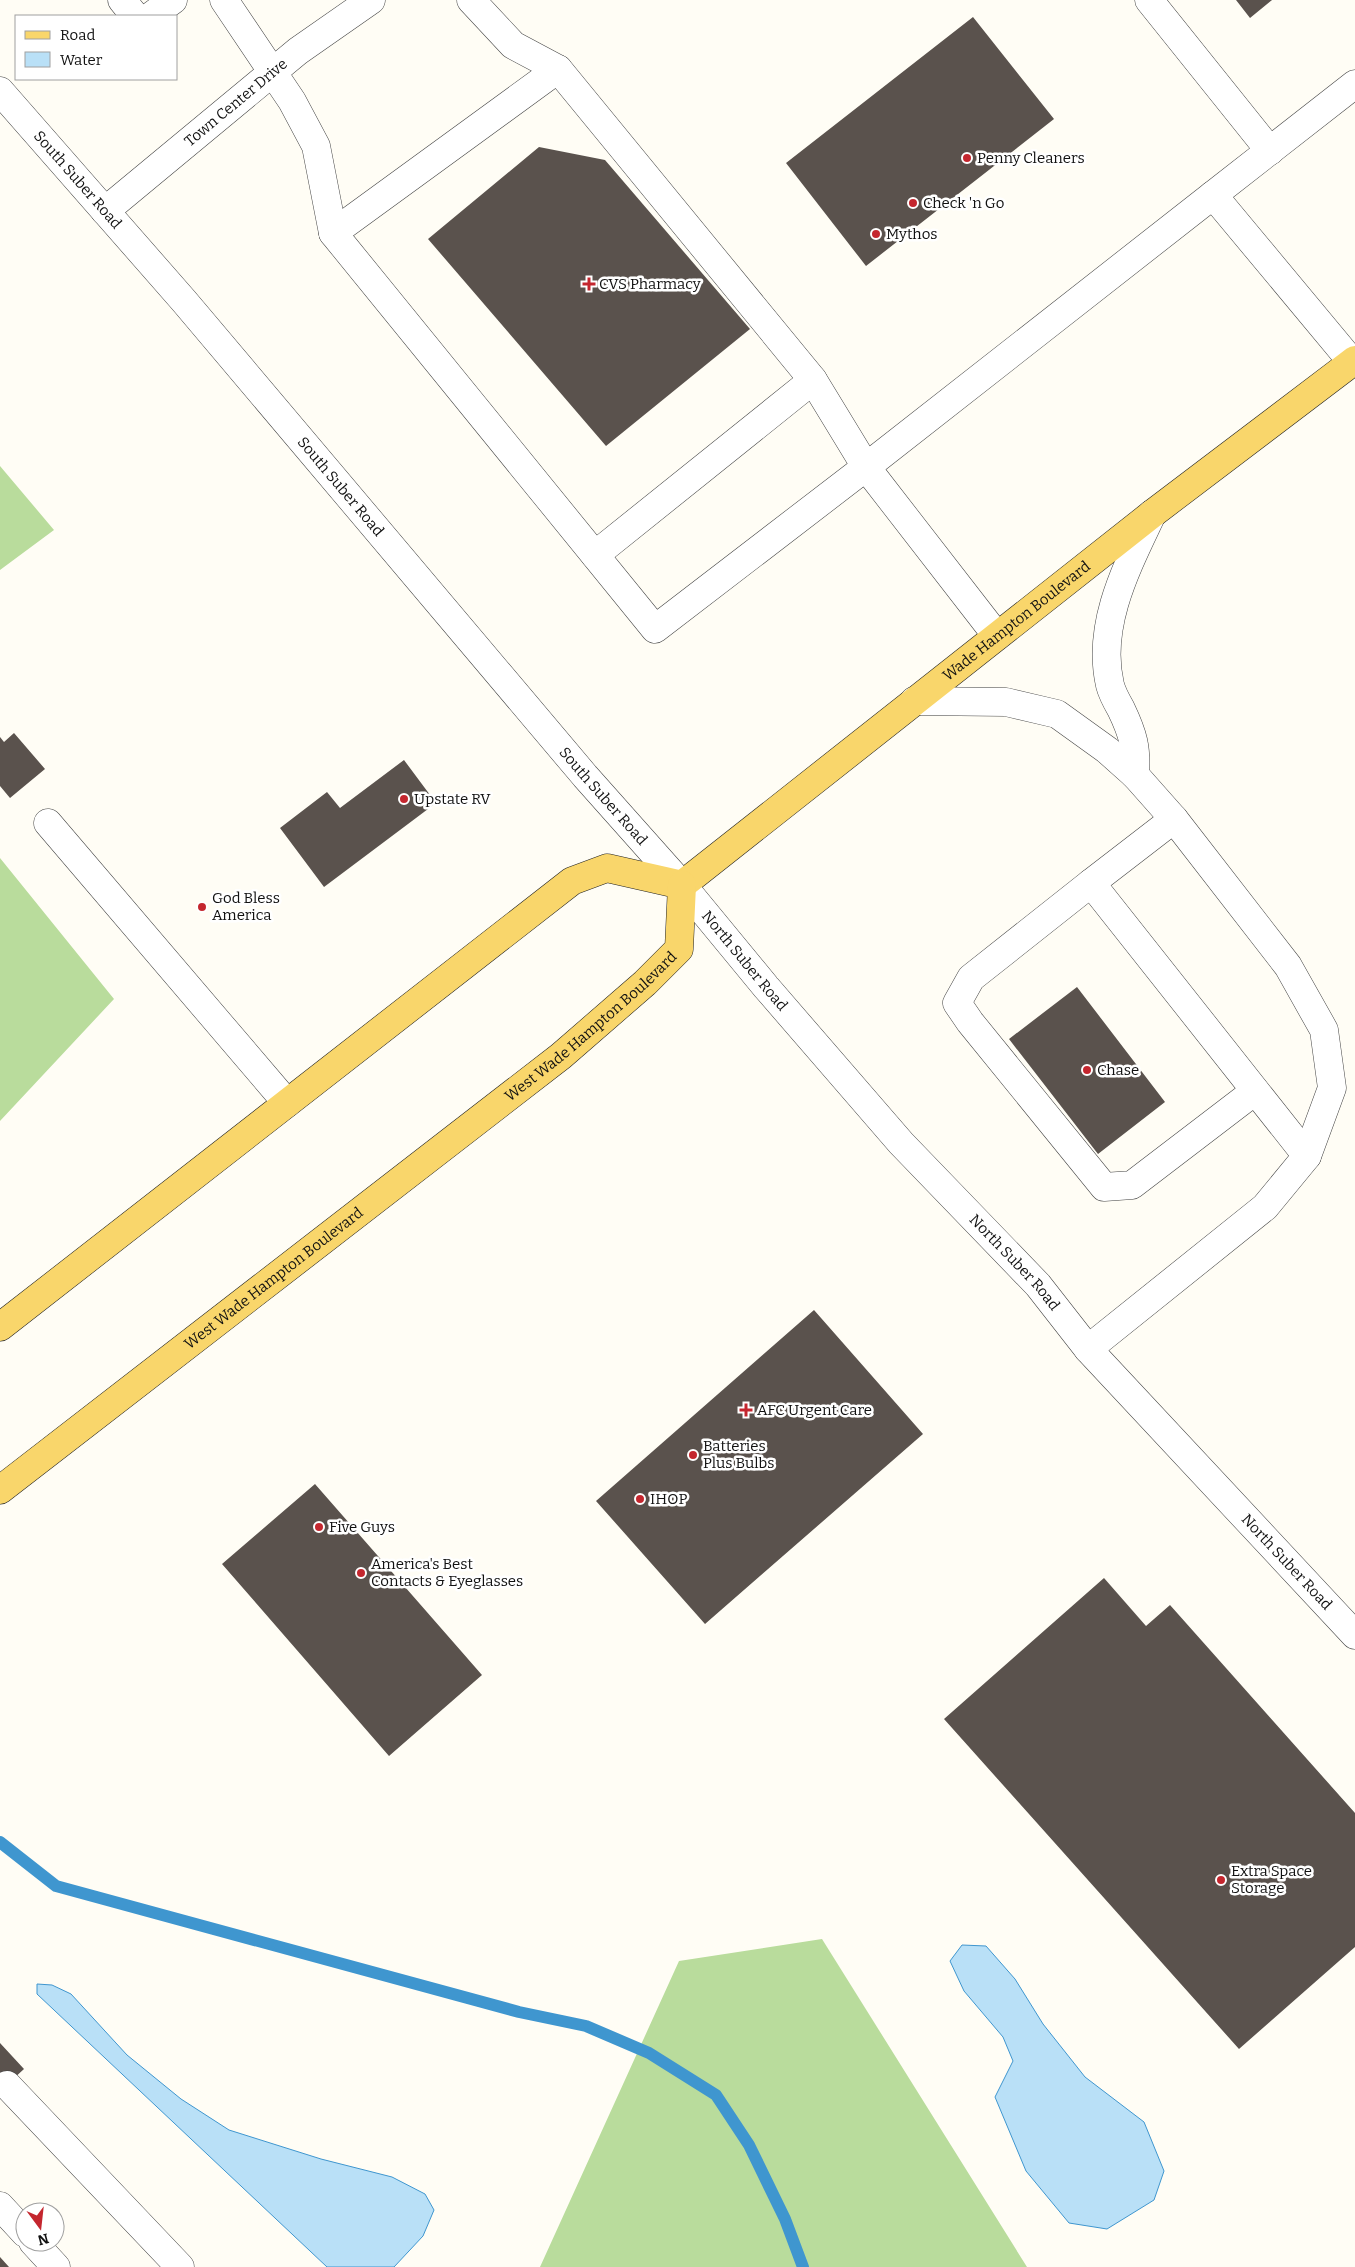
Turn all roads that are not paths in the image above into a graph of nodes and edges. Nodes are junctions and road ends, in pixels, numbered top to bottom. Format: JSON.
{"nodes":[{"id":1,"x":122,"y":0,"type":"edge"},
{"id":2,"x":173,"y":0,"type":"edge"},
{"id":3,"x":224,"y":0,"type":"edge"},
{"id":4,"x":371,"y":0,"type":"edge"},
{"id":5,"x":471,"y":0,"type":"edge"},
{"id":6,"x":1149,"y":0,"type":"edge"},
{"id":7,"x":134,"y":15,"type":"edge"},
{"id":8,"x":152,"y":15,"type":"edge"},
{"id":9,"x":558,"y":69,"type":"junction"},
{"id":10,"x":272,"y":73,"type":"junction"},
{"id":11,"x":1355,"y":84,"type":"edge"},
{"id":12,"x":0,"y":91,"type":"edge"},
{"id":13,"x":1270,"y":151,"type":"junction"},
{"id":14,"x":1213,"y":195,"type":"junction"},
{"id":15,"x":106,"y":211,"type":"junction"},
{"id":16,"x":334,"y":233,"type":"junction"},
{"id":17,"x":1354,"y":361,"type":"edge"},
{"id":18,"x":813,"y":380,"type":"junction"},
{"id":19,"x":866,"y":467,"type":"junction"},
{"id":20,"x":1152,"y":514,"type":"junction"},
{"id":21,"x":595,"y":555,"type":"junction"},
{"id":22,"x":997,"y":636,"type":"junction"},
{"id":23,"x":914,"y":701,"type":"junction"},
{"id":24,"x":1135,"y":775,"type":"junction"},
{"id":25,"x":1174,"y":819,"type":"junction"},
{"id":26,"x":48,"y":823,"type":"dead end"},
{"id":27,"x":1091,"y":883,"type":"junction"},
{"id":28,"x":682,"y":885,"type":"junction"},
{"id":29,"x":1255,"y":1090,"type":"junction"},
{"id":30,"x":287,"y":1103,"type":"junction"},
{"id":31,"x":1307,"y":1156,"type":"junction"},
{"id":32,"x":0,"y":1327,"type":"edge"},
{"id":33,"x":1088,"y":1349,"type":"junction"},
{"id":34,"x":0,"y":1490,"type":"edge"},
{"id":35,"x":1355,"y":1635,"type":"edge"},
{"id":36,"x":7,"y":2085,"type":"dead end"},
{"id":37,"x":0,"y":2206,"type":"edge"},
{"id":38,"x":15,"y":2222,"type":"edge"},
{"id":39,"x":42,"y":2252,"type":"edge"},
{"id":40,"x":56,"y":2267,"type":"edge"},
{"id":41,"x":180,"y":2267,"type":"edge"}],
"edges":[{"from":1,"to":7,"type":"street"},
{"from":2,"to":8,"type":"street"},
{"from":3,"to":10,"type":"street"},
{"from":4,"to":10,"type":"street","name":"Town Center Drive"},
{"from":5,"to":9,"type":"street"},
{"from":6,"to":13,"type":"street"},
{"from":9,"to":16,"type":"street"},
{"from":9,"to":18,"type":"street"},
{"from":10,"to":15,"type":"street","name":"Town Center Drive"},
{"from":10,"to":16,"type":"street"},
{"from":11,"to":13,"type":"street"},
{"from":12,"to":15,"type":"street","name":"South Suber Road"},
{"from":13,"to":14,"type":"street"},
{"from":14,"to":17,"type":"street"},
{"from":14,"to":19,"type":"street"},
{"from":15,"to":28,"type":"street","name":"South Suber Road"},
{"from":16,"to":21,"type":"street"},
{"from":17,"to":20,"type":"main road","name":"Wade Hampton Boulevard"},
{"from":18,"to":19,"type":"street"},
{"from":18,"to":21,"type":"street"},
{"from":19,"to":21,"type":"street"},
{"from":19,"to":22,"type":"street"},
{"from":20,"to":22,"type":"main road","name":"Wade Hampton Boulevard"},
{"from":20,"to":24,"type":"street"},
{"from":22,"to":23,"type":"main road","name":"Wade Hampton Boulevard"},
{"from":23,"to":24,"type":"street"},
{"from":23,"to":28,"type":"main road","name":"Wade Hampton Boulevard"},
{"from":24,"to":25,"type":"street"},
{"from":25,"to":27,"type":"street"},
{"from":25,"to":31,"type":"street"},
{"from":26,"to":30,"type":"street"},
{"from":27,"to":29,"type":"street"},
{"from":27,"to":29,"type":"street"},
{"from":28,"to":30,"type":"main road"},
{"from":28,"to":33,"type":"street","name":"North Suber Road"},
{"from":28,"to":34,"type":"main road","name":"West Wade Hampton Boulevard"},
{"from":29,"to":31,"type":"street"},
{"from":30,"to":32,"type":"main road"},
{"from":31,"to":33,"type":"street"},
{"from":33,"to":35,"type":"street","name":"North Suber Road"},
{"from":36,"to":41,"type":"street"},
{"from":37,"to":38,"type":"street"},
{"from":39,"to":40,"type":"street"}]}
